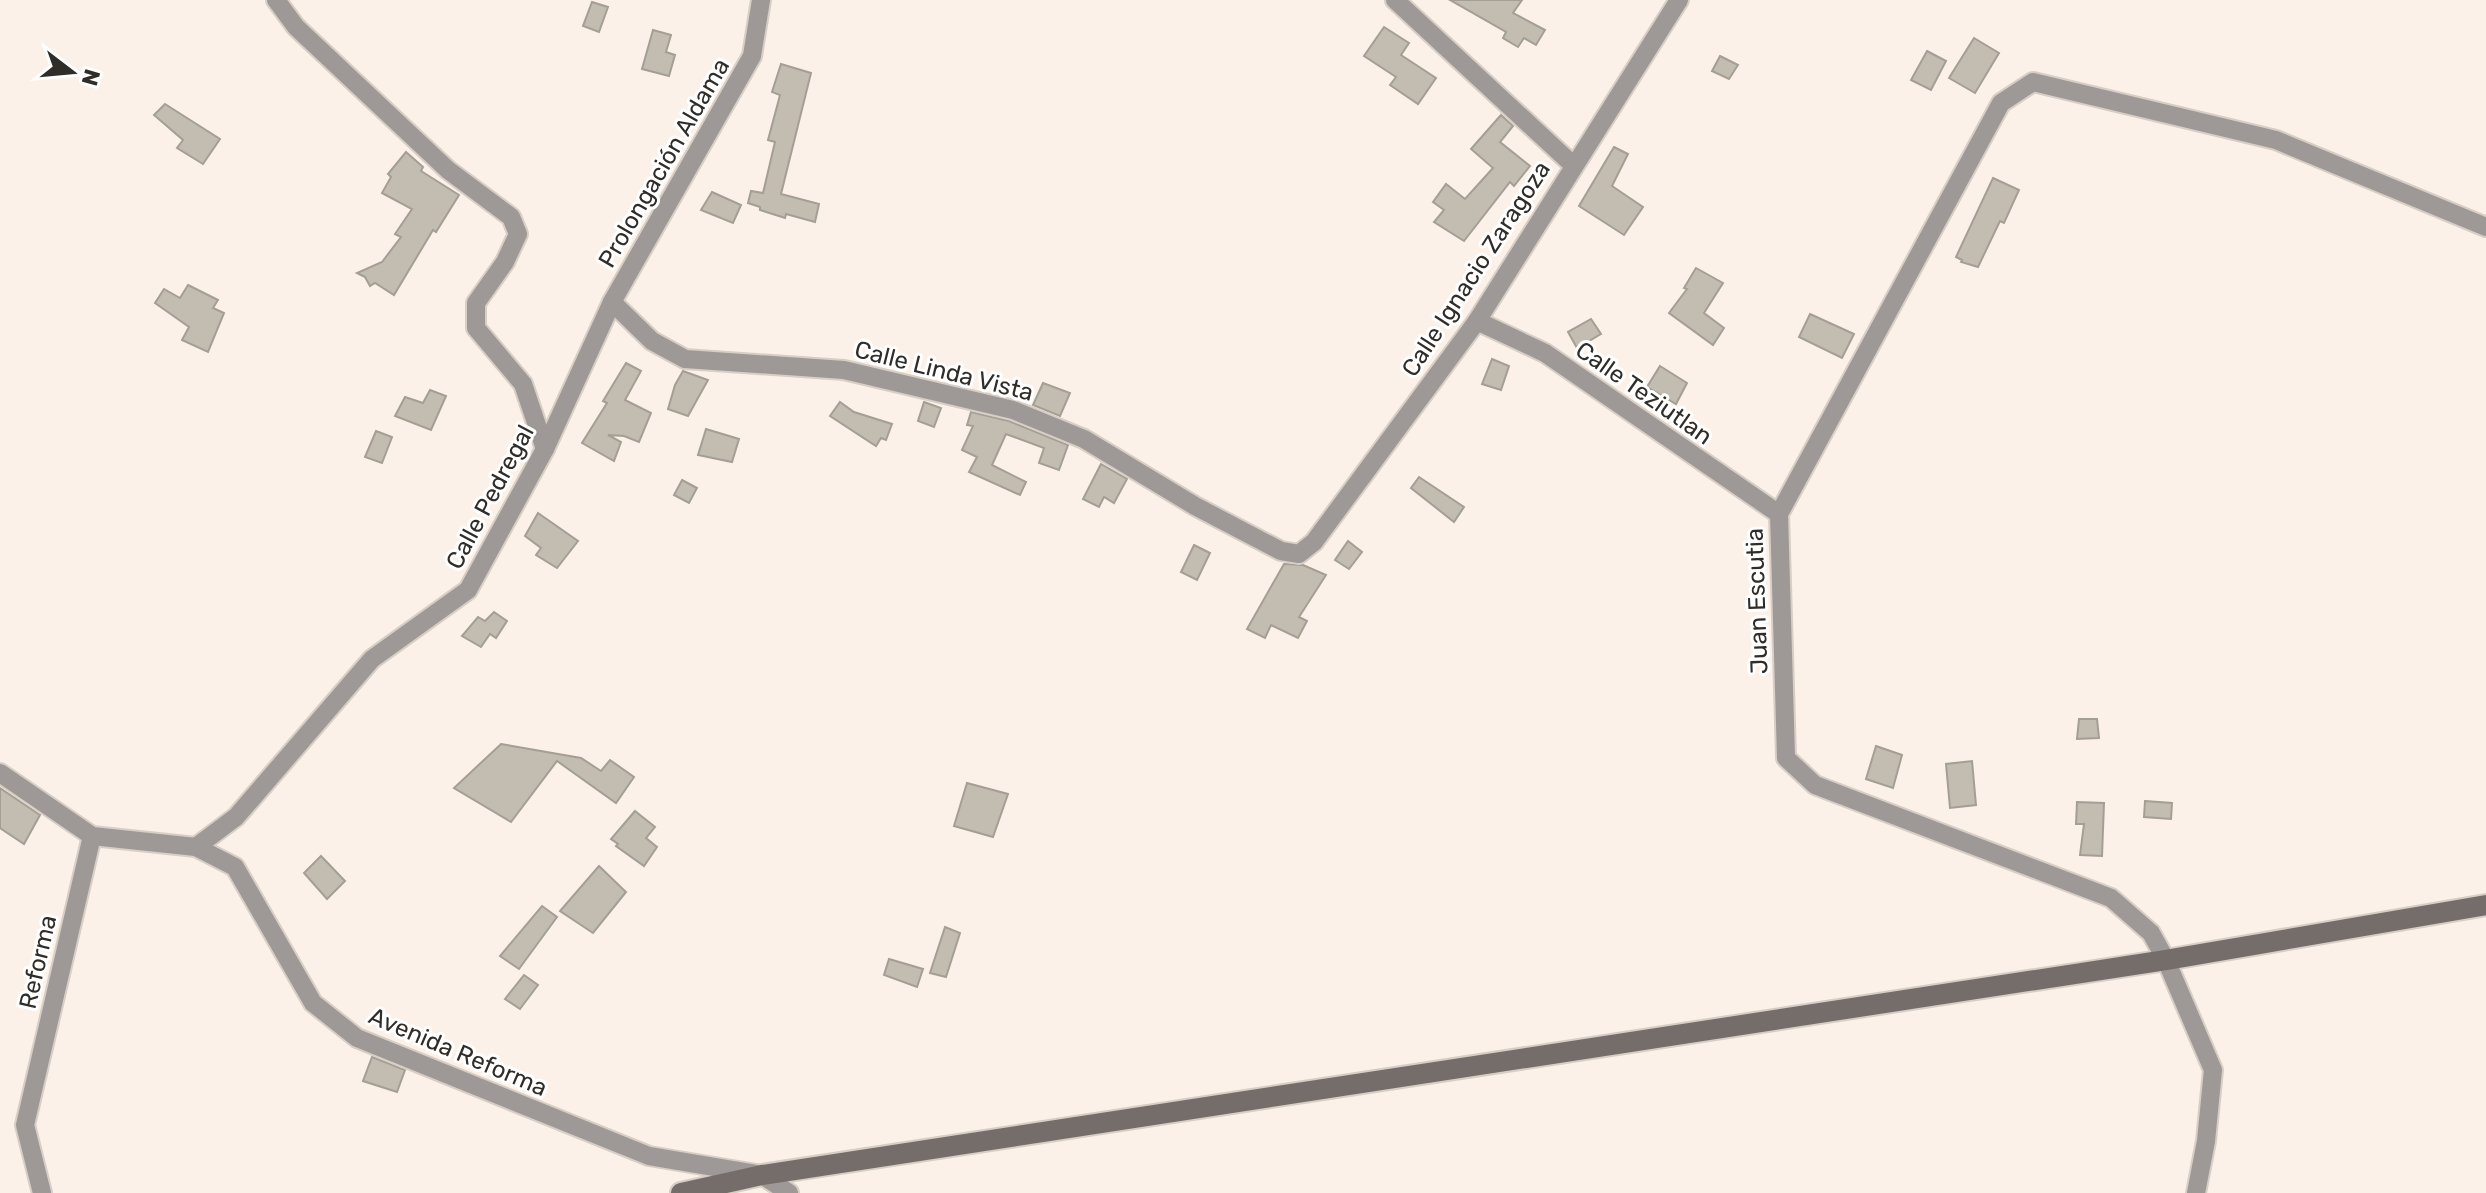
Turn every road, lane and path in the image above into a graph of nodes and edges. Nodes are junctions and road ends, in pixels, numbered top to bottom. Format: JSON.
{"nodes":[{"id":1,"x":276,"y":0,"type":"edge"},
{"id":2,"x":761,"y":0,"type":"edge"},
{"id":3,"x":1395,"y":0,"type":"edge"},
{"id":4,"x":1679,"y":0,"type":"edge"},
{"id":5,"x":1573,"y":165,"type":"junction"},
{"id":6,"x":2486,"y":227,"type":"edge"},
{"id":7,"x":612,"y":302,"type":"junction"},
{"id":8,"x":1477,"y":321,"type":"junction"},
{"id":9,"x":545,"y":449,"type":"junction"},
{"id":10,"x":1779,"y":514,"type":"junction"},
{"id":11,"x":1299,"y":554,"type":"joint"},
{"id":12,"x":0,"y":773,"type":"edge"},
{"id":13,"x":92,"y":836,"type":"junction"},
{"id":14,"x":196,"y":847,"type":"junction"},
{"id":15,"x":2486,"y":905,"type":"edge"},
{"id":16,"x":2166,"y":960,"type":"junction"},
{"id":17,"x":762,"y":1175,"type":"junction"},
{"id":18,"x":42,"y":1193,"type":"edge"},
{"id":19,"x":681,"y":1193,"type":"edge"},
{"id":20,"x":789,"y":1193,"type":"edge"},
{"id":21,"x":2196,"y":1193,"type":"edge"}],
"edges":[{"from":1,"to":9,"type":"street"},
{"from":2,"to":7,"type":"street","name":"Prolongación Aldama"},
{"from":3,"to":5,"type":"street"},
{"from":4,"to":5,"type":"street","name":"Calle Ignacio Zaragoza"},
{"from":5,"to":8,"type":"street","name":"Calle Ignacio Zaragoza"},
{"from":6,"to":10,"type":"street","name":"Juan Escutia"},
{"from":7,"to":9,"type":"street","name":"Calle Pedregal"},
{"from":7,"to":11,"type":"street","name":"Calle Linda Vista"},
{"from":8,"to":10,"type":"street","name":"Calle Teziutlan"},
{"from":8,"to":11,"type":"street","name":"Calle Ignacio Zaragoza"},
{"from":9,"to":14,"type":"street","name":"Calle Pedregal"},
{"from":10,"to":16,"type":"street","name":"Juan Escutia"},
{"from":12,"to":13,"type":"street"},
{"from":13,"to":14,"type":"street","name":"Avenida Reforma"},
{"from":13,"to":18,"type":"street","name":"Reforma"},
{"from":14,"to":17,"type":"street","name":"Avenida Reforma"},
{"from":15,"to":16,"type":"main road"},
{"from":16,"to":17,"type":"main road"},
{"from":16,"to":21,"type":"street","name":"Juan Escutia"},
{"from":17,"to":19,"type":"main road"},
{"from":17,"to":20,"type":"street","name":"Avenida Reforma"}]}
